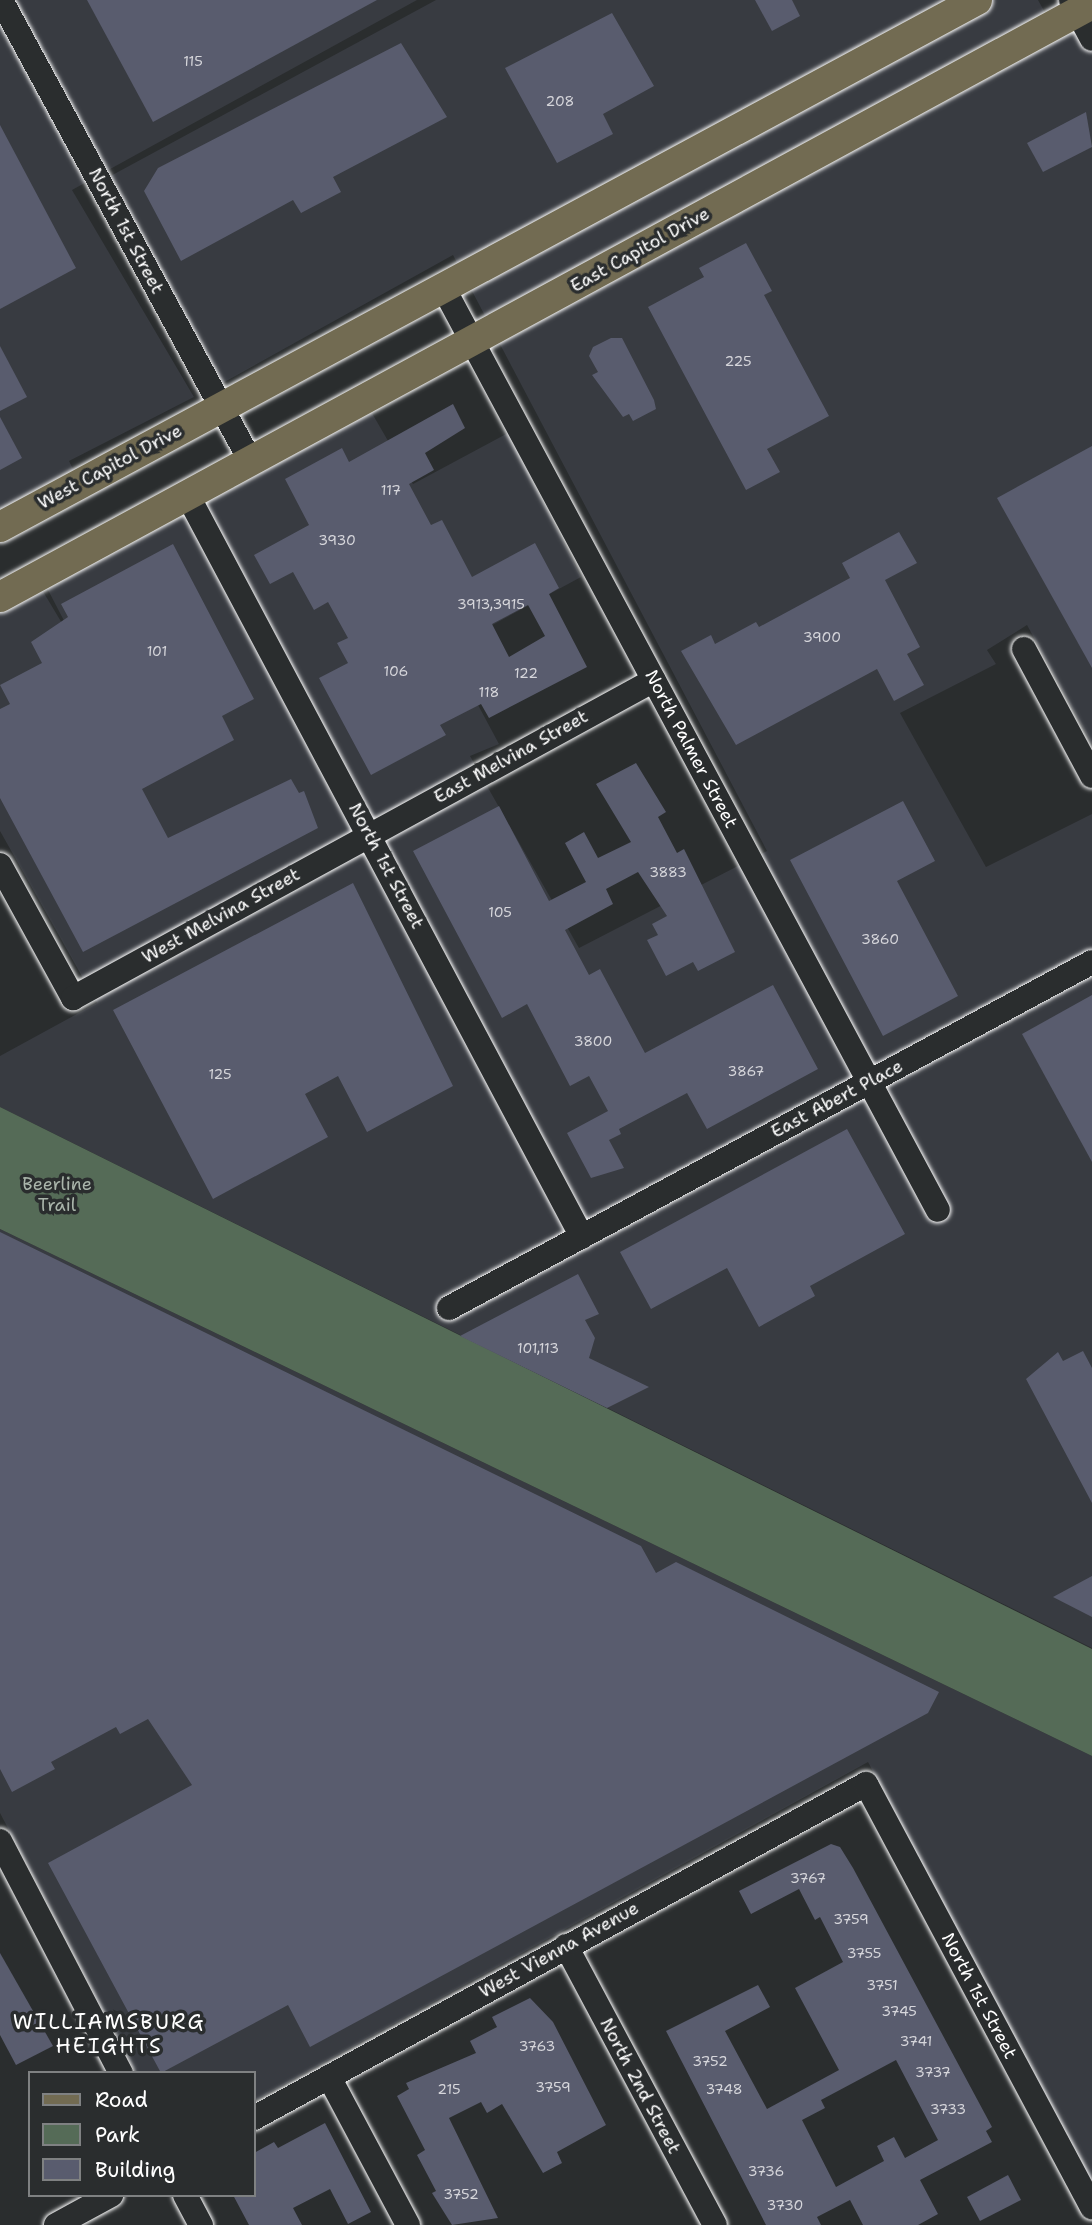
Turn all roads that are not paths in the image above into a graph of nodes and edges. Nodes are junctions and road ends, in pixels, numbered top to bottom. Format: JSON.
{"nodes":[{"id":1,"x":1,"y":0,"type":"edge"},
{"id":2,"x":977,"y":0,"type":"edge"},
{"id":3,"x":1080,"y":5,"type":"edge"},
{"id":4,"x":1092,"y":39,"type":"edge"},
{"id":5,"x":443,"y":287,"type":"junction"},
{"id":6,"x":472,"y":341,"type":"junction"},
{"id":7,"x":221,"y":407,"type":"junction"},
{"id":8,"x":251,"y":462,"type":"junction"},
{"id":9,"x":188,"y":496,"type":"junction"},
{"id":10,"x":0,"y":527,"type":"edge"},
{"id":11,"x":0,"y":597,"type":"edge"},
{"id":12,"x":1024,"y":649,"type":"dead end"},
{"id":13,"x":654,"y":680,"type":"junction"},
{"id":14,"x":1092,"y":776,"type":"edge"},
{"id":15,"x":369,"y":835,"type":"junction"},
{"id":16,"x":0,"y":865,"type":"edge"},
{"id":17,"x":1092,"y":962,"type":"edge"},
{"id":18,"x":869,"y":1082,"type":"junction"},
{"id":19,"x":938,"y":1210,"type":"dead end"},
{"id":20,"x":582,"y":1237,"type":"junction"},
{"id":21,"x":449,"y":1308,"type":"dead end"},
{"id":22,"x":866,"y":1784,"type":"joint"},
{"id":23,"x":0,"y":1841,"type":"edge"},
{"id":24,"x":566,"y":1946,"type":"junction"},
{"id":25,"x":120,"y":2071,"type":"edge"},
{"id":26,"x":329,"y":2077,"type":"junction"},
{"id":27,"x":256,"y":2117,"type":"edge"},
{"id":28,"x":107,"y":2197,"type":"edge"},
{"id":29,"x":186,"y":2197,"type":"edge"},
{"id":30,"x":1092,"y":2208,"type":"edge"},
{"id":31,"x":56,"y":2225,"type":"edge"},
{"id":32,"x":201,"y":2225,"type":"edge"},
{"id":33,"x":408,"y":2225,"type":"edge"},
{"id":34,"x":715,"y":2225,"type":"edge"}],
"edges":[{"from":1,"to":7,"type":"street","name":"North 1st Street"},
{"from":2,"to":5,"type":"main road"},
{"from":3,"to":4,"type":"street"},
{"from":3,"to":6,"type":"main road","name":"East Capitol Drive"},
{"from":5,"to":6,"type":"street","name":"North Palmer Street"},
{"from":5,"to":7,"type":"main road"},
{"from":6,"to":8,"type":"main road","name":"East Capitol Drive"},
{"from":6,"to":13,"type":"street","name":"North Palmer Street"},
{"from":7,"to":8,"type":"street","name":"North 1st Street"},
{"from":7,"to":10,"type":"main road","name":"West Capitol Drive"},
{"from":8,"to":9,"type":"main road","name":"East Capitol Drive"},
{"from":9,"to":11,"type":"main road"},
{"from":9,"to":15,"type":"street","name":"North 1st Street"},
{"from":12,"to":14,"type":"street"},
{"from":13,"to":15,"type":"street","name":"East Melvina Street"},
{"from":13,"to":18,"type":"street","name":"North Palmer Street"},
{"from":15,"to":16,"type":"street","name":"West Melvina Street"},
{"from":15,"to":20,"type":"street","name":"North 1st Street"},
{"from":17,"to":18,"type":"street","name":"East Abert Place"},
{"from":18,"to":19,"type":"street","name":"North Palmer Street"},
{"from":18,"to":20,"type":"street","name":"East Abert Place"},
{"from":20,"to":21,"type":"street","name":"East Abert Place"},
{"from":22,"to":24,"type":"street","name":"West Vienna Avenue"},
{"from":22,"to":30,"type":"street","name":"North 1st Street"},
{"from":23,"to":25,"type":"street"},
{"from":24,"to":26,"type":"street","name":"West Vienna Avenue"},
{"from":24,"to":34,"type":"street","name":"North 2nd Street"},
{"from":26,"to":27,"type":"street","name":"West Vienna Avenue"},
{"from":26,"to":33,"type":"street"},
{"from":28,"to":31,"type":"street"},
{"from":29,"to":32,"type":"street"}]}
